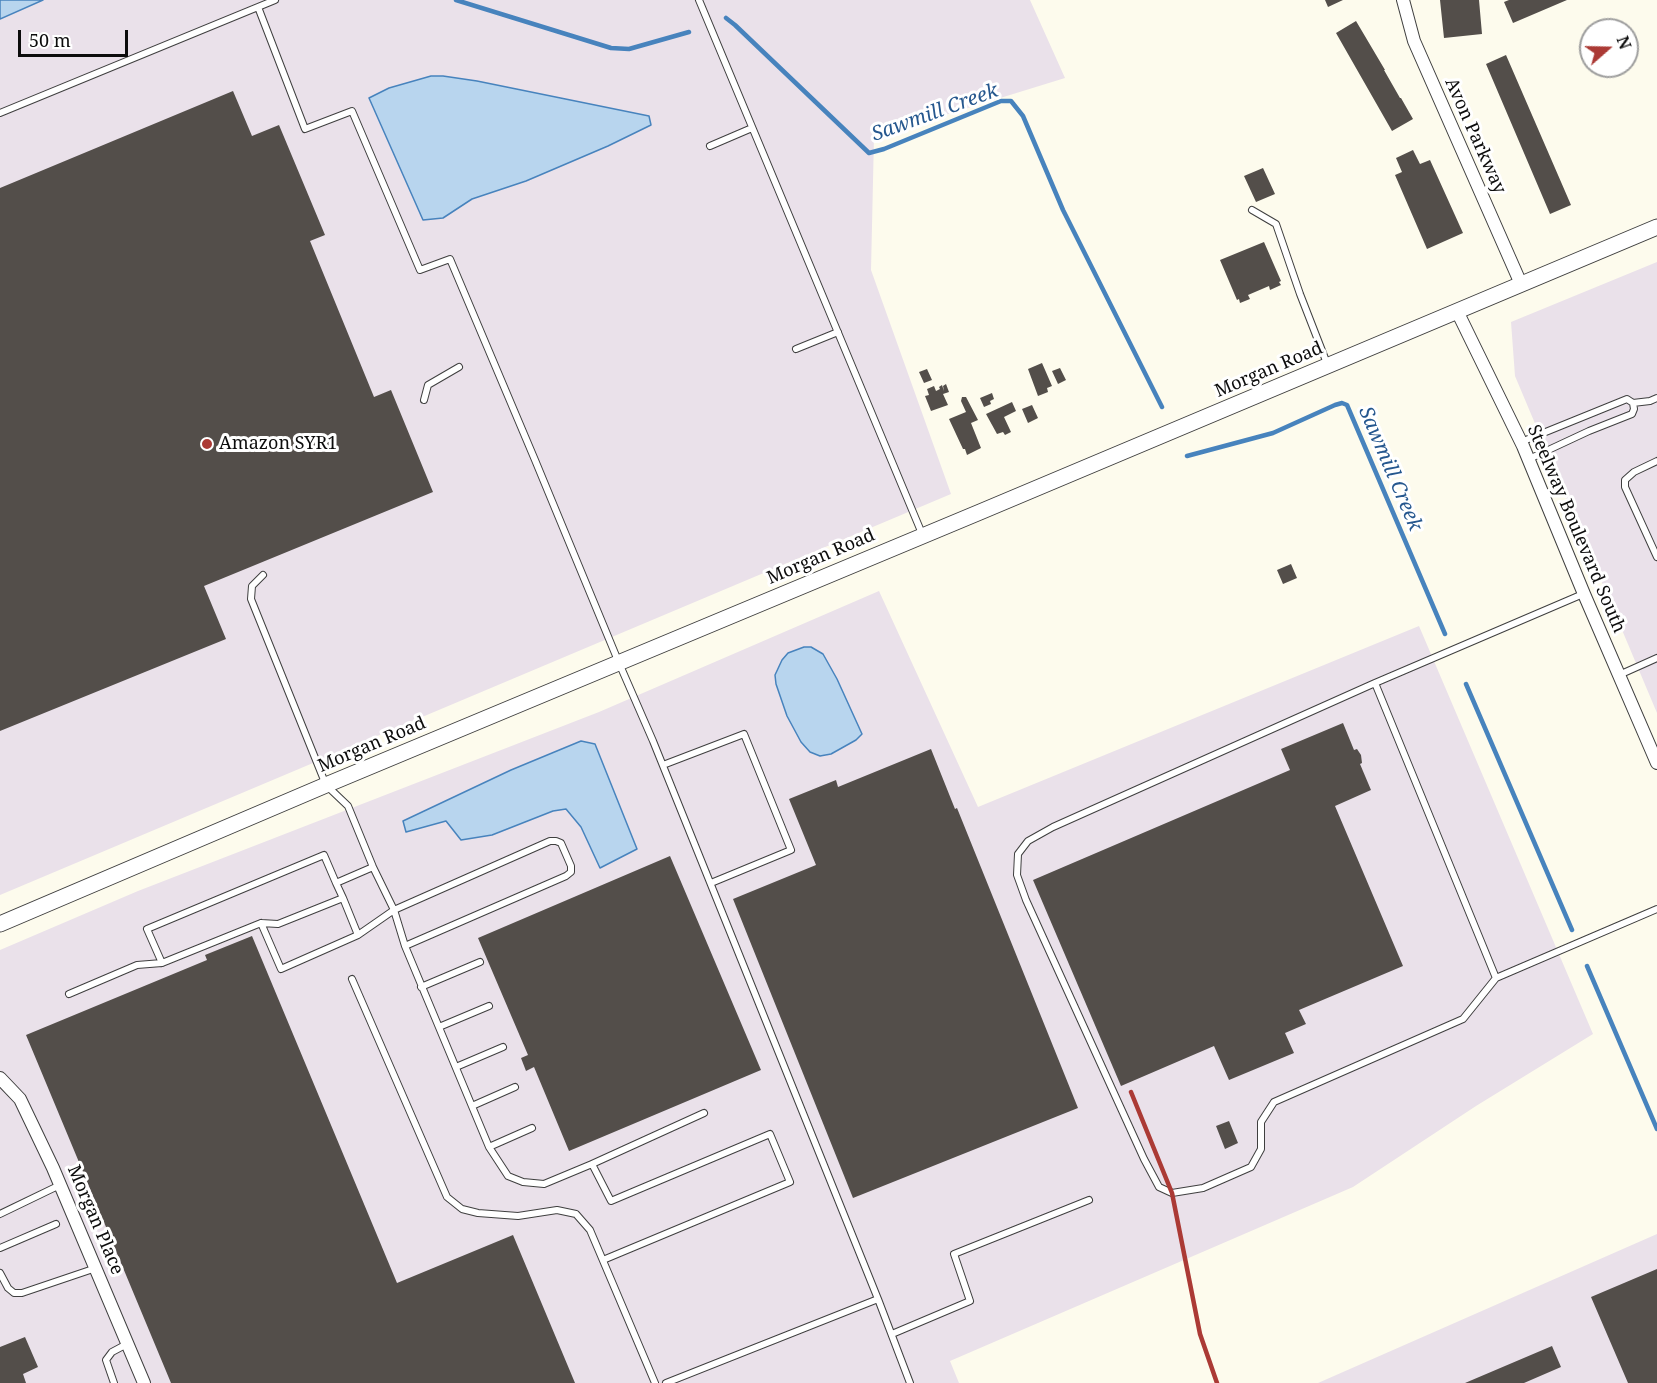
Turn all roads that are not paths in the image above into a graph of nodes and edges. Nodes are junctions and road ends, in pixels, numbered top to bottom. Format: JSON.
{"nodes":[{"id":1,"x":275,"y":0,"type":"edge"},
{"id":2,"x":699,"y":0,"type":"edge"},
{"id":3,"x":1403,"y":0,"type":"edge"},
{"id":4,"x":258,"y":7,"type":"junction"},
{"id":5,"x":0,"y":113,"type":"edge"},
{"id":6,"x":752,"y":128,"type":"junction"},
{"id":7,"x":710,"y":146,"type":"dead end"},
{"id":8,"x":1252,"y":210,"type":"dead end"},
{"id":9,"x":1657,"y":227,"type":"edge"},
{"id":10,"x":1521,"y":284,"type":"junction"},
{"id":11,"x":1457,"y":311,"type":"junction"},
{"id":12,"x":838,"y":332,"type":"junction"},
{"id":13,"x":796,"y":349,"type":"dead end"},
{"id":14,"x":1328,"y":366,"type":"junction"},
{"id":15,"x":459,"y":367,"type":"dead end"},
{"id":16,"x":1657,"y":398,"type":"edge"},
{"id":17,"x":424,"y":400,"type":"dead end"},
{"id":18,"x":1633,"y":403,"type":"junction"},
{"id":19,"x":1521,"y":442,"type":"junction"},
{"id":20,"x":1529,"y":460,"type":"junction"},
{"id":21,"x":1657,"y":461,"type":"edge"},
{"id":22,"x":923,"y":536,"type":"junction"},
{"id":23,"x":1657,"y":557,"type":"edge"},
{"id":24,"x":263,"y":575,"type":"dead end"},
{"id":25,"x":1584,"y":594,"type":"junction"},
{"id":26,"x":1657,"y":658,"type":"edge"},
{"id":27,"x":619,"y":663,"type":"junction"},
{"id":28,"x":1619,"y":675,"type":"junction"},
{"id":29,"x":1376,"y":683,"type":"junction"},
{"id":30,"x":1656,"y":758,"type":"edge"},
{"id":31,"x":663,"y":765,"type":"junction"},
{"id":32,"x":326,"y":785,"type":"junction"},
{"id":33,"x":374,"y":867,"type":"junction"},
{"id":34,"x":336,"y":883,"type":"junction"},
{"id":35,"x":711,"y":883,"type":"junction"},
{"id":36,"x":343,"y":898,"type":"junction"},
{"id":37,"x":1657,"y":909,"type":"edge"},
{"id":38,"x":394,"y":910,"type":"junction"},
{"id":39,"x":261,"y":923,"type":"junction"},
{"id":40,"x":0,"y":924,"type":"edge"},
{"id":41,"x":358,"y":935,"type":"junction"},
{"id":42,"x":405,"y":946,"type":"junction"},
{"id":43,"x":480,"y":962,"type":"dead end"},
{"id":44,"x":162,"y":963,"type":"junction"},
{"id":45,"x":1496,"y":978,"type":"junction"},
{"id":46,"x":352,"y":979,"type":"dead end"},
{"id":47,"x":422,"y":987,"type":"junction"},
{"id":48,"x":69,"y":994,"type":"dead end"},
{"id":49,"x":489,"y":1006,"type":"dead end"},
{"id":50,"x":439,"y":1027,"type":"junction"},
{"id":51,"x":503,"y":1047,"type":"dead end"},
{"id":52,"x":456,"y":1067,"type":"junction"},
{"id":53,"x":0,"y":1078,"type":"edge"},
{"id":54,"x":515,"y":1087,"type":"dead end"},
{"id":55,"x":472,"y":1106,"type":"junction"},
{"id":56,"x":704,"y":1113,"type":"dead end"},
{"id":57,"x":532,"y":1128,"type":"dead end"},
{"id":58,"x":489,"y":1147,"type":"junction"},
{"id":59,"x":592,"y":1164,"type":"junction"},
{"id":60,"x":60,"y":1184,"type":"junction"},
{"id":61,"x":1089,"y":1200,"type":"dead end"},
{"id":62,"x":0,"y":1214,"type":"edge"},
{"id":63,"x":56,"y":1224,"type":"dead end"},
{"id":64,"x":0,"y":1248,"type":"edge"},
{"id":65,"x":603,"y":1260,"type":"junction"},
{"id":66,"x":96,"y":1268,"type":"junction"},
{"id":67,"x":0,"y":1273,"type":"edge"},
{"id":68,"x":878,"y":1299,"type":"junction"},
{"id":69,"x":892,"y":1334,"type":"junction"},
{"id":70,"x":128,"y":1344,"type":"junction"},
{"id":71,"x":114,"y":1383,"type":"edge"},
{"id":72,"x":144,"y":1383,"type":"edge"},
{"id":73,"x":655,"y":1383,"type":"edge"},
{"id":74,"x":666,"y":1383,"type":"edge"},
{"id":75,"x":910,"y":1383,"type":"edge"}],
"edges":[{"from":1,"to":4,"type":"lane"},
{"from":2,"to":6,"type":"lane"},
{"from":3,"to":10,"type":"street","name":"Avon Parkway"},
{"from":4,"to":5,"type":"lane"},
{"from":4,"to":27,"type":"lane"},
{"from":6,"to":7,"type":"lane"},
{"from":6,"to":12,"type":"lane"},
{"from":8,"to":14,"type":"lane"},
{"from":9,"to":10,"type":"street","name":"Morgan Road"},
{"from":10,"to":11,"type":"street","name":"Morgan Road"},
{"from":11,"to":14,"type":"street","name":"Morgan Road"},
{"from":11,"to":19,"type":"street","name":"Steelway Boulevard South"},
{"from":12,"to":13,"type":"lane"},
{"from":12,"to":22,"type":"lane"},
{"from":14,"to":22,"type":"street","name":"Morgan Road"},
{"from":15,"to":17,"type":"lane"},
{"from":16,"to":18,"type":"lane"},
{"from":18,"to":19,"type":"lane"},
{"from":18,"to":20,"type":"lane"},
{"from":19,"to":20,"type":"street","name":"Steelway Boulevard South"},
{"from":20,"to":25,"type":"street","name":"Steelway Boulevard South"},
{"from":21,"to":23,"type":"lane"},
{"from":22,"to":27,"type":"street","name":"Morgan Road"},
{"from":24,"to":32,"type":"lane"},
{"from":25,"to":28,"type":"street","name":"Steelway Boulevard South"},
{"from":25,"to":29,"type":"lane"},
{"from":26,"to":28,"type":"lane"},
{"from":27,"to":31,"type":"lane"},
{"from":27,"to":32,"type":"street","name":"Morgan Road"},
{"from":28,"to":30,"type":"street","name":"Steelway Boulevard South"},
{"from":29,"to":45,"type":"lane"},
{"from":29,"to":45,"type":"lane"},
{"from":31,"to":35,"type":"lane"},
{"from":31,"to":35,"type":"lane"},
{"from":32,"to":33,"type":"lane"},
{"from":32,"to":40,"type":"street","name":"Morgan Road"},
{"from":33,"to":34,"type":"lane"},
{"from":33,"to":38,"type":"lane"},
{"from":34,"to":36,"type":"lane"},
{"from":34,"to":44,"type":"lane"},
{"from":35,"to":68,"type":"lane"},
{"from":36,"to":39,"type":"lane"},
{"from":36,"to":41,"type":"lane"},
{"from":37,"to":45,"type":"lane"},
{"from":38,"to":41,"type":"lane"},
{"from":38,"to":42,"type":"lane"},
{"from":38,"to":42,"type":"lane"},
{"from":39,"to":41,"type":"lane"},
{"from":39,"to":44,"type":"lane"},
{"from":42,"to":47,"type":"lane"},
{"from":43,"to":47,"type":"lane"},
{"from":44,"to":48,"type":"lane"},
{"from":46,"to":65,"type":"lane"},
{"from":47,"to":50,"type":"lane"},
{"from":49,"to":50,"type":"lane"},
{"from":50,"to":52,"type":"lane"},
{"from":51,"to":52,"type":"lane"},
{"from":52,"to":55,"type":"lane"},
{"from":53,"to":60,"type":"street","name":"Morgan Place"},
{"from":54,"to":55,"type":"lane"},
{"from":55,"to":58,"type":"lane"},
{"from":56,"to":59,"type":"lane"},
{"from":57,"to":58,"type":"lane"},
{"from":58,"to":59,"type":"lane"},
{"from":59,"to":65,"type":"lane"},
{"from":60,"to":62,"type":"lane"},
{"from":60,"to":66,"type":"street","name":"Morgan Place"},
{"from":61,"to":69,"type":"lane"},
{"from":63,"to":64,"type":"lane"},
{"from":65,"to":73,"type":"lane"},
{"from":66,"to":67,"type":"lane"},
{"from":66,"to":70,"type":"street","name":"Morgan Place"},
{"from":68,"to":69,"type":"lane"},
{"from":68,"to":74,"type":"lane"},
{"from":69,"to":75,"type":"lane"},
{"from":70,"to":71,"type":"lane"},
{"from":70,"to":72,"type":"street","name":"Morgan Place"}]}
